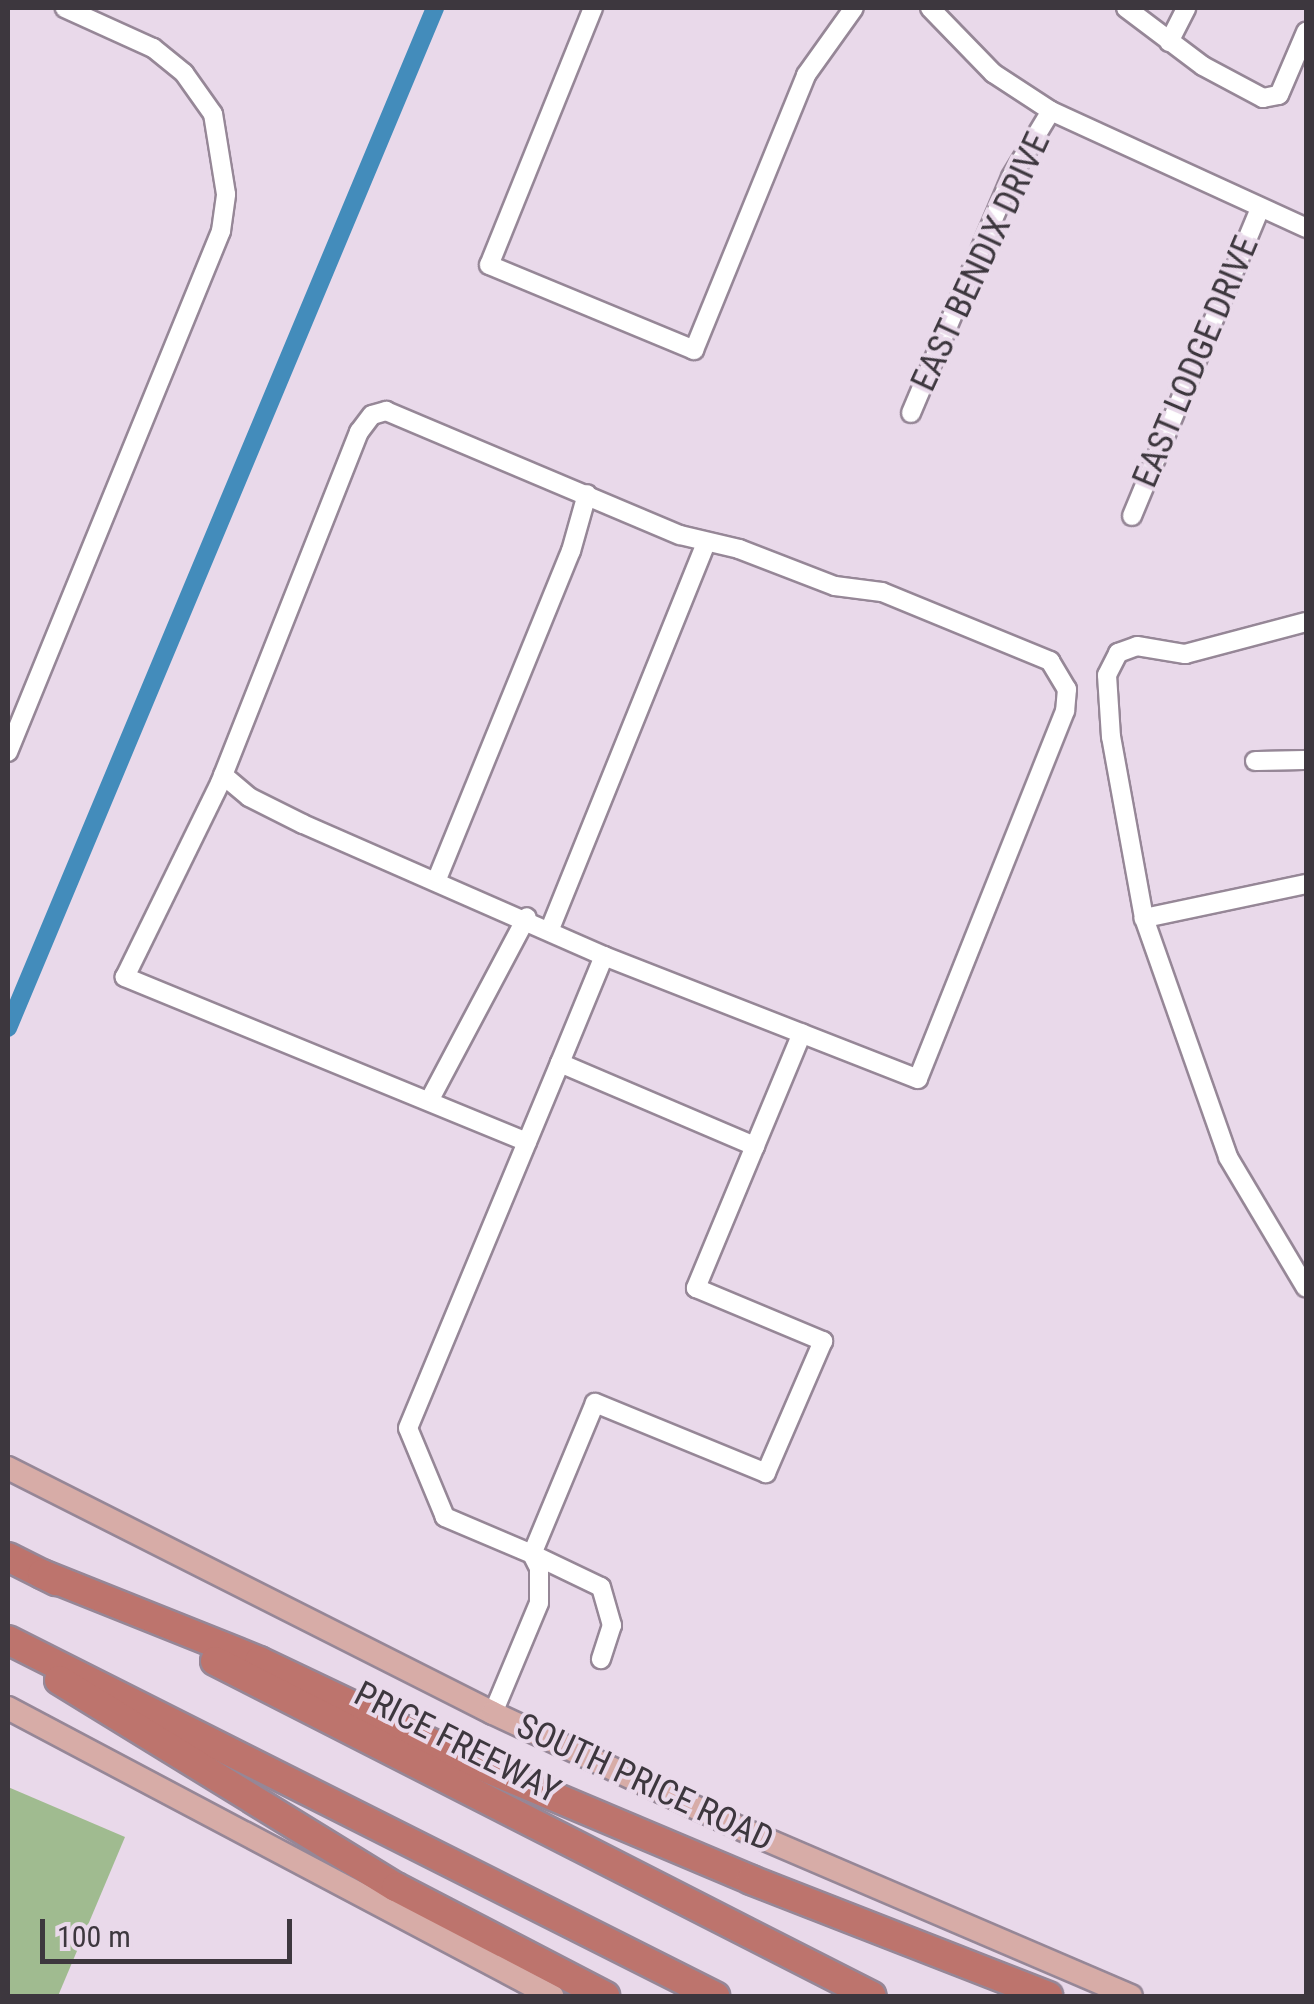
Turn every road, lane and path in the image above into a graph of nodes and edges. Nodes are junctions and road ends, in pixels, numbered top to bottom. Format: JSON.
{"nodes":[{"id":1,"x":65,"y":8,"type":"edge"},
{"id":2,"x":593,"y":8,"type":"edge"},
{"id":3,"x":854,"y":8,"type":"edge"},
{"id":4,"x":930,"y":8,"type":"edge"},
{"id":5,"x":1126,"y":8,"type":"edge"},
{"id":6,"x":1186,"y":8,"type":"edge"},
{"id":7,"x":1306,"y":32,"type":"edge"},
{"id":8,"x":1169,"y":42,"type":"junction"},
{"id":9,"x":1051,"y":111,"type":"junction"},
{"id":10,"x":1260,"y":208,"type":"junction"},
{"id":11,"x":1306,"y":228,"type":"edge"},
{"id":12,"x":911,"y":414,"type":"dead end"},
{"id":13,"x":587,"y":494,"type":"junction"},
{"id":14,"x":1132,"y":516,"type":"dead end"},
{"id":15,"x":706,"y":543,"type":"junction"},
{"id":16,"x":1306,"y":622,"type":"edge"},
{"id":17,"x":8,"y":752,"type":"edge"},
{"id":18,"x":1306,"y":760,"type":"edge"},
{"id":19,"x":1255,"y":762,"type":"dead end"},
{"id":20,"x":222,"y":775,"type":"junction"},
{"id":21,"x":437,"y":879,"type":"junction"},
{"id":22,"x":1306,"y":884,"type":"edge"},
{"id":23,"x":526,"y":918,"type":"junction"},
{"id":24,"x":1144,"y":918,"type":"junction"},
{"id":25,"x":550,"y":929,"type":"junction"},
{"id":26,"x":604,"y":956,"type":"junction"},
{"id":27,"x":802,"y":1033,"type":"junction"},
{"id":28,"x":560,"y":1064,"type":"junction"},
{"id":29,"x":429,"y":1102,"type":"junction"},
{"id":30,"x":527,"y":1142,"type":"junction"},
{"id":31,"x":755,"y":1146,"type":"junction"},
{"id":32,"x":1306,"y":1288,"type":"edge"},
{"id":33,"x":8,"y":1468,"type":"edge"},
{"id":34,"x":532,"y":1554,"type":"junction"},
{"id":35,"x":8,"y":1557,"type":"edge"},
{"id":36,"x":42,"y":1574,"type":"junction"},
{"id":37,"x":8,"y":1643,"type":"edge"},
{"id":38,"x":600,"y":1659,"type":"dead end"},
{"id":39,"x":8,"y":1708,"type":"edge"},
{"id":40,"x":493,"y":1713,"type":"junction"},
{"id":41,"x":552,"y":1996,"type":"edge"},
{"id":42,"x":606,"y":1996,"type":"edge"},
{"id":43,"x":715,"y":1996,"type":"edge"},
{"id":44,"x":872,"y":1996,"type":"edge"},
{"id":45,"x":1048,"y":1996,"type":"edge"},
{"id":46,"x":1131,"y":1996,"type":"edge"}],
"edges":[{"from":1,"to":17,"type":"street"},
{"from":2,"to":3,"type":"street"},
{"from":4,"to":9,"type":"street"},
{"from":5,"to":8,"type":"street"},
{"from":6,"to":8,"type":"street"},
{"from":7,"to":8,"type":"street"},
{"from":9,"to":10,"type":"street"},
{"from":9,"to":12,"type":"street","name":"EAST BENDIX DRIVE"},
{"from":10,"to":11,"type":"street"},
{"from":10,"to":14,"type":"street","name":"EAST LODGE DRIVE"},
{"from":13,"to":15,"type":"street"},
{"from":13,"to":20,"type":"street"},
{"from":13,"to":21,"type":"street"},
{"from":15,"to":25,"type":"street"},
{"from":15,"to":27,"type":"street"},
{"from":16,"to":24,"type":"street"},
{"from":18,"to":19,"type":"street"},
{"from":20,"to":21,"type":"street"},
{"from":20,"to":29,"type":"street"},
{"from":21,"to":23,"type":"street"},
{"from":22,"to":24,"type":"street"},
{"from":23,"to":25,"type":"street"},
{"from":23,"to":29,"type":"street"},
{"from":24,"to":32,"type":"street"},
{"from":25,"to":26,"type":"street"},
{"from":26,"to":27,"type":"street"},
{"from":26,"to":28,"type":"street"},
{"from":27,"to":31,"type":"street"},
{"from":28,"to":30,"type":"street"},
{"from":28,"to":31,"type":"street"},
{"from":29,"to":30,"type":"street"},
{"from":30,"to":34,"type":"street"},
{"from":31,"to":34,"type":"street"},
{"from":33,"to":40,"type":"main road","name":"SOUTH PRICE ROAD"},
{"from":34,"to":38,"type":"street"},
{"from":34,"to":40,"type":"street"},
{"from":35,"to":36,"type":"highway","name":"PRICE FREEWAY"},
{"from":36,"to":44,"type":"highway","name":"PRICE FREEWAY"},
{"from":36,"to":45,"type":"highway"},
{"from":37,"to":42,"type":"highway"},
{"from":37,"to":43,"type":"highway"},
{"from":39,"to":41,"type":"main road"},
{"from":40,"to":46,"type":"main road","name":"SOUTH PRICE ROAD"}]}
